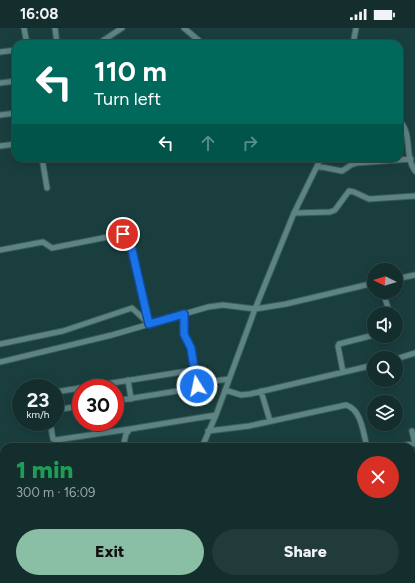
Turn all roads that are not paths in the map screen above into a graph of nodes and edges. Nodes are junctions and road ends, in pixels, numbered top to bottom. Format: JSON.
{"nodes":[{"id":1,"x":24,"y":28,"type":"edge"},
{"id":2,"x":55,"y":28,"type":"edge"},
{"id":3,"x":122,"y":28,"type":"edge"},
{"id":4,"x":184,"y":28,"type":"edge"},
{"id":5,"x":356,"y":28,"type":"edge"},
{"id":6,"x":26,"y":40,"type":"edge"},
{"id":7,"x":56,"y":40,"type":"edge"},
{"id":8,"x":104,"y":40,"type":"edge"},
{"id":9,"x":198,"y":40,"type":"edge"},
{"id":10,"x":354,"y":40,"type":"edge"},
{"id":11,"x":12,"y":50,"type":"edge"},
{"id":12,"x":0,"y":52,"type":"edge"},
{"id":13,"x":12,"y":82,"type":"edge"},
{"id":14,"x":0,"y":83,"type":"edge"},
{"id":15,"x":12,"y":113,"type":"edge"},
{"id":16,"x":0,"y":115,"type":"edge"},
{"id":17,"x":403,"y":124,"type":"edge"},
{"id":18,"x":12,"y":144,"type":"edge"},
{"id":19,"x":0,"y":146,"type":"edge"},
{"id":20,"x":411,"y":159,"type":"junction"},
{"id":21,"x":403,"y":160,"type":"edge"},
{"id":22,"x":43,"y":162,"type":"edge"},
{"id":23,"x":319,"y":162,"type":"edge"},
{"id":24,"x":370,"y":162,"type":"edge"},
{"id":25,"x":317,"y":166,"type":"junction"},
{"id":26,"x":415,"y":171,"type":"edge"},
{"id":27,"x":47,"y":188,"type":"dead end"},
{"id":28,"x":415,"y":196,"type":"edge"},
{"id":29,"x":294,"y":213,"type":"junction"},
{"id":30,"x":0,"y":250,"type":"edge"},
{"id":31,"x":415,"y":275,"type":"edge"},
{"id":32,"x":403,"y":278,"type":"edge"},
{"id":33,"x":367,"y":285,"type":"edge"},
{"id":34,"x":255,"y":308,"type":"junction"},
{"id":35,"x":184,"y":314,"type":"junction"},
{"id":36,"x":149,"y":324,"type":"junction"},
{"id":37,"x":367,"y":337,"type":"edge"},
{"id":38,"x":0,"y":344,"type":"edge"},
{"id":39,"x":415,"y":353,"type":"edge"},
{"id":40,"x":403,"y":357,"type":"edge"},
{"id":41,"x":0,"y":362,"type":"edge"},
{"id":42,"x":367,"y":367,"type":"edge"},
{"id":43,"x":194,"y":370,"type":"junction"},
{"id":44,"x":343,"y":372,"type":"junction"},
{"id":45,"x":230,"y":379,"type":"junction"},
{"id":46,"x":128,"y":380,"type":"junction"},
{"id":47,"x":124,"y":381,"type":"edge"},
{"id":48,"x":198,"y":383,"type":"junction"},
{"id":49,"x":225,"y":390,"type":"junction"},
{"id":50,"x":261,"y":391,"type":"junction"},
{"id":51,"x":131,"y":399,"type":"junction"},
{"id":52,"x":124,"y":400,"type":"edge"},
{"id":53,"x":216,"y":415,"type":"junction"},
{"id":54,"x":270,"y":422,"type":"junction"},
{"id":55,"x":130,"y":429,"type":"junction"},
{"id":56,"x":52,"y":431,"type":"edge"},
{"id":57,"x":208,"y":431,"type":"junction"},
{"id":58,"x":412,"y":431,"type":"dead end"},
{"id":59,"x":123,"y":443,"type":"edge"},
{"id":60,"x":204,"y":443,"type":"edge"},
{"id":61,"x":366,"y":443,"type":"edge"},
{"id":62,"x":415,"y":443,"type":"edge"}],
"edges":[{"from":1,"to":6,"type":"street"},
{"from":2,"to":7,"type":"street"},
{"from":3,"to":8,"type":"street"},
{"from":4,"to":9,"type":"street"},
{"from":5,"to":10,"type":"street"},
{"from":11,"to":12,"type":"street"},
{"from":13,"to":14,"type":"street"},
{"from":15,"to":16,"type":"street"},
{"from":17,"to":20,"type":"street"},
{"from":18,"to":19,"type":"street"},
{"from":20,"to":21,"type":"street"},
{"from":20,"to":26,"type":"street"},
{"from":22,"to":27,"type":"street"},
{"from":23,"to":25,"type":"street"},
{"from":24,"to":25,"type":"street"},
{"from":25,"to":29,"type":"street"},
{"from":28,"to":29,"type":"street"},
{"from":29,"to":34,"type":"street"},
{"from":30,"to":36,"type":"street"},
{"from":31,"to":32,"type":"street"},
{"from":33,"to":34,"type":"street"},
{"from":34,"to":35,"type":"street"},
{"from":34,"to":45,"type":"street"},
{"from":35,"to":36,"type":"street"},
{"from":35,"to":43,"type":"street"},
{"from":36,"to":38,"type":"street"},
{"from":36,"to":41,"type":"street"},
{"from":37,"to":44,"type":"street"},
{"from":39,"to":40,"type":"street"},
{"from":42,"to":44,"type":"street"},
{"from":43,"to":46,"type":"street"},
{"from":43,"to":48,"type":"street"},
{"from":44,"to":50,"type":"street"},
{"from":45,"to":48,"type":"street"},
{"from":45,"to":49,"type":"street"},
{"from":46,"to":47,"type":"street"},
{"from":46,"to":51,"type":"street"},
{"from":48,"to":51,"type":"street"},
{"from":49,"to":50,"type":"street"},
{"from":49,"to":53,"type":"street"},
{"from":50,"to":54,"type":"street"},
{"from":51,"to":52,"type":"street"},
{"from":53,"to":55,"type":"street"},
{"from":53,"to":57,"type":"street"},
{"from":54,"to":57,"type":"street"},
{"from":54,"to":61,"type":"street"},
{"from":55,"to":56,"type":"street"},
{"from":55,"to":59,"type":"street"},
{"from":57,"to":60,"type":"street"},
{"from":58,"to":62,"type":"street"}]}
